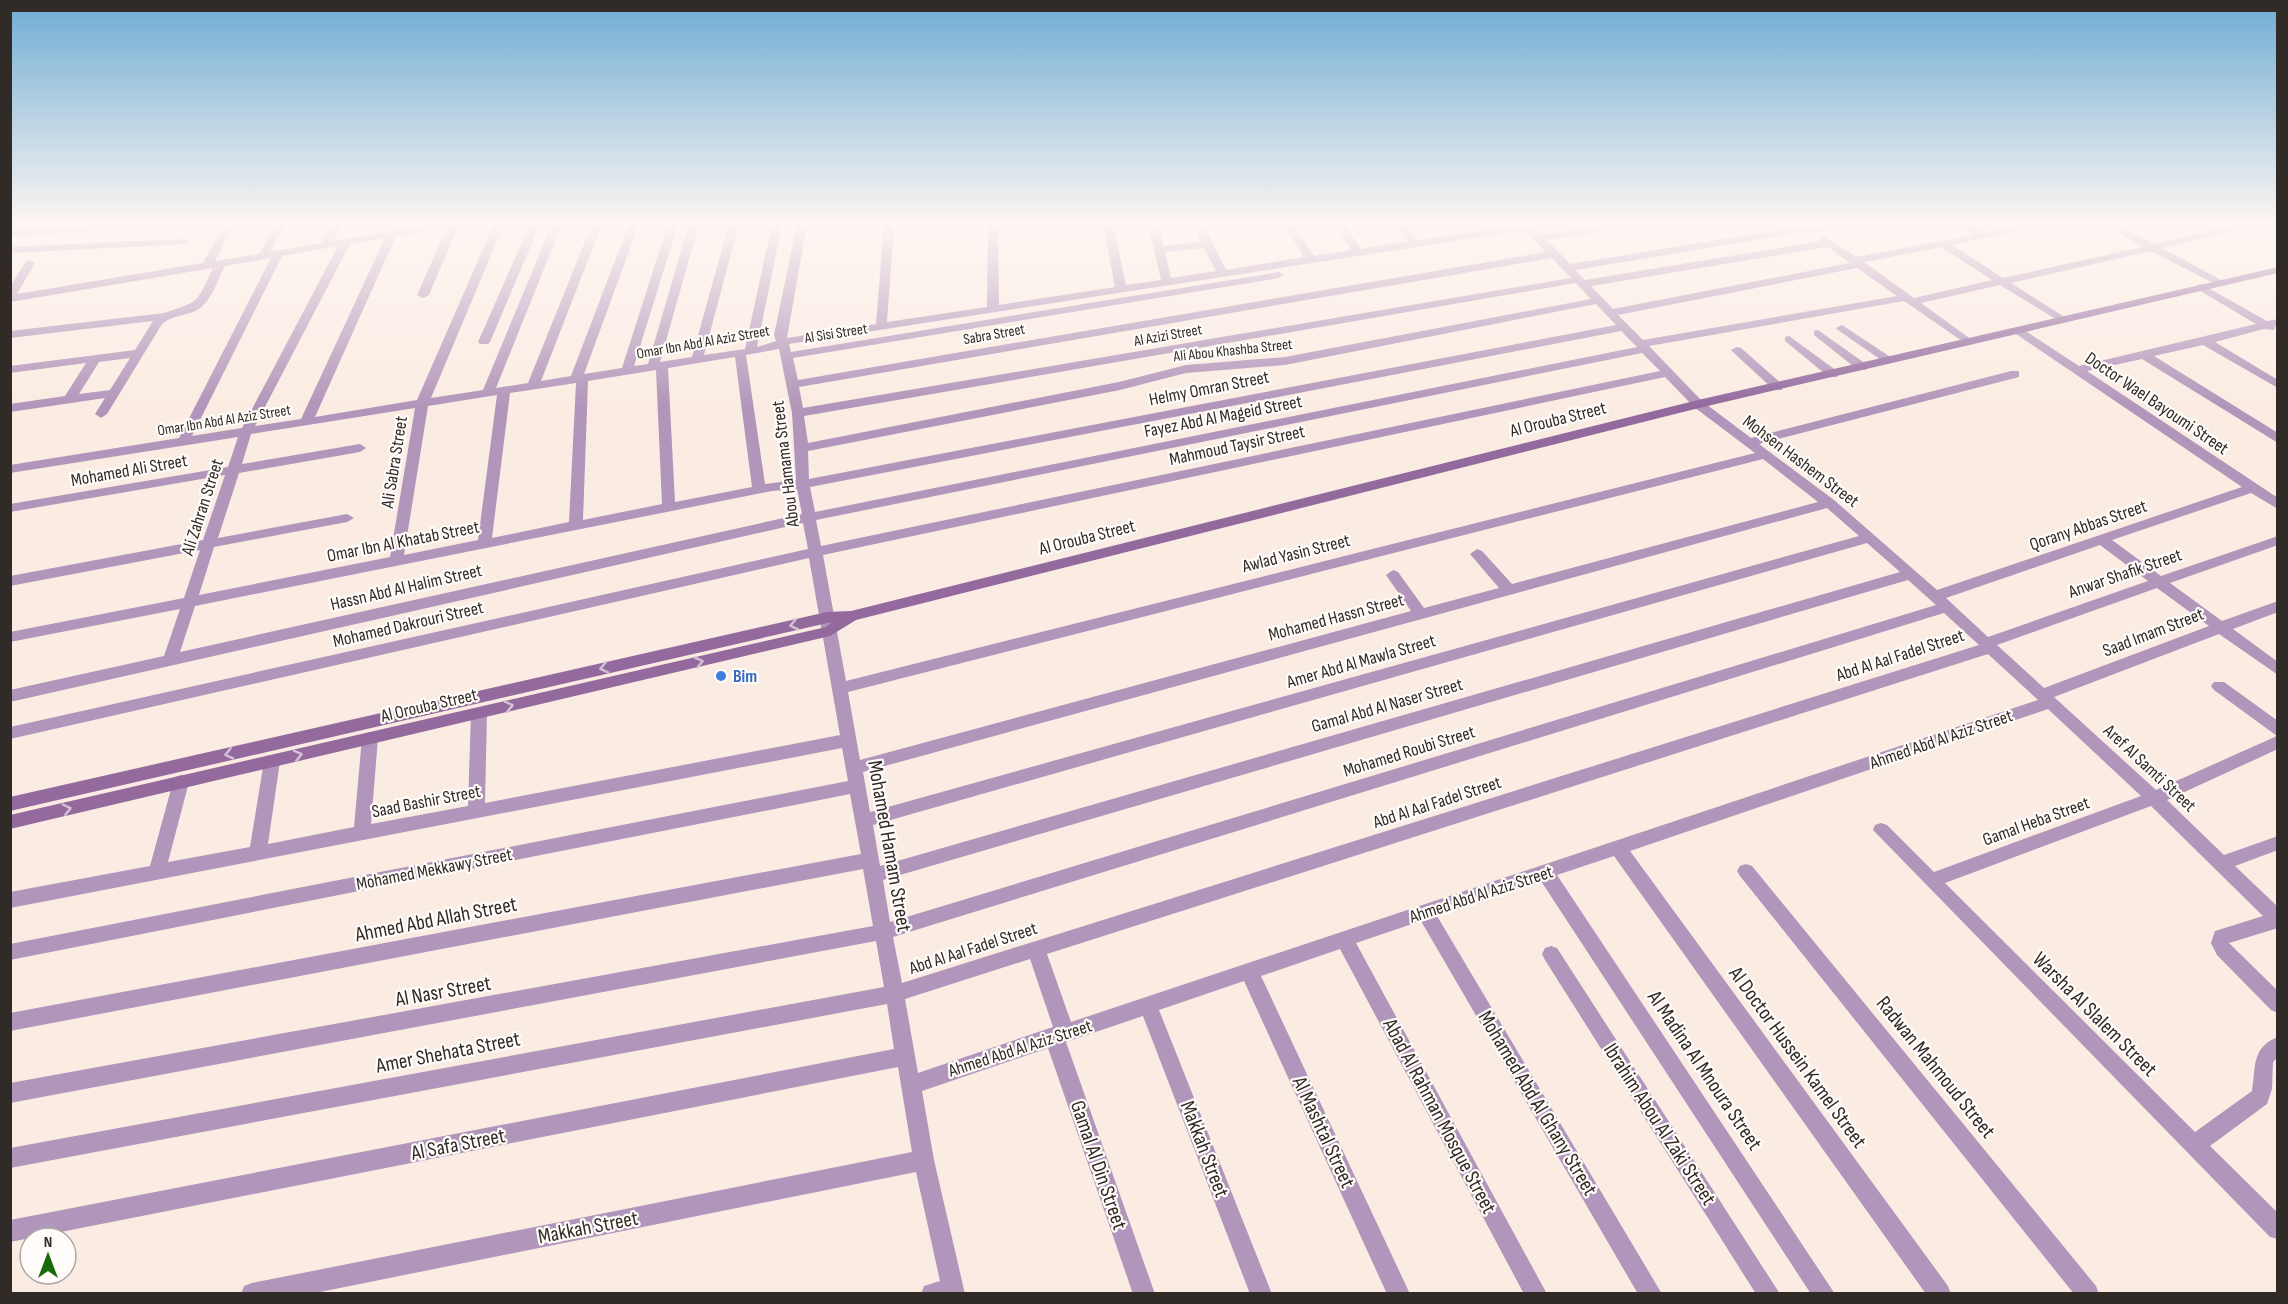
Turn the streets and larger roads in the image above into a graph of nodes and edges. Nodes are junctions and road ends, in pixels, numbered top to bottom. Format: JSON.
{"nodes":[{"id":1,"x":18,"y":285,"type":"edge"},
{"id":2,"x":91,"y":285,"type":"edge"},
{"id":3,"x":209,"y":285,"type":"edge"},
{"id":4,"x":262,"y":285,"type":"edge"},
{"id":5,"x":323,"y":285,"type":"edge"},
{"id":6,"x":369,"y":285,"type":"edge"},
{"id":7,"x":427,"y":285,"type":"edge"},
{"id":8,"x":474,"y":285,"type":"edge"},
{"id":9,"x":509,"y":285,"type":"edge"},
{"id":10,"x":532,"y":285,"type":"edge"},
{"id":11,"x":573,"y":285,"type":"edge"},
{"id":12,"x":612,"y":285,"type":"edge"},
{"id":13,"x":654,"y":285,"type":"edge"},
{"id":14,"x":678,"y":285,"type":"edge"},
{"id":15,"x":717,"y":285,"type":"edge"},
{"id":16,"x":762,"y":285,"type":"edge"},
{"id":17,"x":789,"y":285,"type":"edge"},
{"id":18,"x":884,"y":285,"type":"edge"},
{"id":19,"x":993,"y":285,"type":"edge"},
{"id":20,"x":1120,"y":285,"type":"edge"},
{"id":21,"x":1148,"y":285,"type":"edge"},
{"id":22,"x":1219,"y":285,"type":"edge"},
{"id":23,"x":1374,"y":285,"type":"edge"},
{"id":24,"x":1562,"y":285,"type":"edge"},
{"id":25,"x":1582,"y":285,"type":"edge"},
{"id":26,"x":1748,"y":285,"type":"edge"},
{"id":27,"x":1887,"y":285,"type":"edge"},
{"id":28,"x":1982,"y":285,"type":"edge"},
{"id":29,"x":2007,"y":285,"type":"edge"},
{"id":30,"x":2211,"y":285,"type":"edge"},
{"id":31,"x":2201,"y":287,"type":"junction"},
{"id":32,"x":1121,"y":289,"type":"junction"},
{"id":33,"x":423,"y":295,"type":"dead end"},
{"id":34,"x":10,"y":298,"type":"edge"},
{"id":35,"x":1908,"y":300,"type":"junction"},
{"id":36,"x":1598,"y":301,"type":"junction"},
{"id":37,"x":993,"y":309,"type":"junction"},
{"id":38,"x":1609,"y":313,"type":"junction"},
{"id":39,"x":165,"y":316,"type":"junction"},
{"id":40,"x":2062,"y":320,"type":"junction"},
{"id":41,"x":2271,"y":324,"type":"edge"},
{"id":42,"x":881,"y":327,"type":"junction"},
{"id":43,"x":1622,"y":327,"type":"junction"},
{"id":44,"x":1842,"y":328,"type":"dead end"},
{"id":45,"x":2017,"y":330,"type":"junction"},
{"id":46,"x":2277,"y":332,"type":"edge"},
{"id":47,"x":1818,"y":333,"type":"dead end"},
{"id":48,"x":10,"y":334,"type":"edge"},
{"id":49,"x":1789,"y":339,"type":"dead end"},
{"id":50,"x":2205,"y":341,"type":"junction"},
{"id":51,"x":484,"y":342,"type":"dead end"},
{"id":52,"x":783,"y":342,"type":"junction"},
{"id":53,"x":1968,"y":342,"type":"junction"},
{"id":54,"x":1642,"y":346,"type":"junction"},
{"id":55,"x":1737,"y":350,"type":"dead end"},
{"id":56,"x":745,"y":352,"type":"junction"},
{"id":57,"x":139,"y":353,"type":"junction"},
{"id":58,"x":2144,"y":355,"type":"junction"},
{"id":59,"x":787,"y":356,"type":"junction"},
{"id":60,"x":95,"y":359,"type":"junction"},
{"id":61,"x":697,"y":360,"type":"junction"},
{"id":62,"x":1888,"y":360,"type":"junction"},
{"id":63,"x":657,"y":366,"type":"junction"},
{"id":64,"x":1863,"y":367,"type":"junction"},
{"id":65,"x":10,"y":370,"type":"edge"},
{"id":66,"x":2076,"y":370,"type":"junction"},
{"id":67,"x":627,"y":371,"type":"junction"},
{"id":68,"x":1667,"y":373,"type":"junction"},
{"id":69,"x":1833,"y":374,"type":"junction"},
{"id":70,"x":2015,"y":374,"type":"dead end"},
{"id":71,"x":579,"y":379,"type":"junction"},
{"id":72,"x":794,"y":384,"type":"junction"},
{"id":73,"x":2277,"y":385,"type":"edge"},
{"id":74,"x":533,"y":386,"type":"junction"},
{"id":75,"x":1778,"y":387,"type":"junction"},
{"id":76,"x":504,"y":390,"type":"junction"},
{"id":77,"x":114,"y":393,"type":"junction"},
{"id":78,"x":488,"y":393,"type":"junction"},
{"id":79,"x":69,"y":400,"type":"junction"},
{"id":80,"x":422,"y":404,"type":"junction"},
{"id":81,"x":1698,"y":404,"type":"junction"},
{"id":82,"x":10,"y":408,"type":"edge"},
{"id":83,"x":798,"y":412,"type":"junction"},
{"id":84,"x":101,"y":414,"type":"dead end"},
{"id":85,"x":306,"y":422,"type":"junction"},
{"id":86,"x":246,"y":432,"type":"junction"},
{"id":87,"x":2277,"y":439,"type":"edge"},
{"id":88,"x":183,"y":442,"type":"junction"},
{"id":89,"x":1748,"y":443,"type":"junction"},
{"id":90,"x":360,"y":447,"type":"dead end"},
{"id":91,"x":802,"y":448,"type":"junction"},
{"id":92,"x":1763,"y":455,"type":"junction"},
{"id":93,"x":10,"y":469,"type":"edge"},
{"id":94,"x":233,"y":470,"type":"junction"},
{"id":95,"x":803,"y":484,"type":"junction"},
{"id":96,"x":2252,"y":488,"type":"junction"},
{"id":97,"x":759,"y":490,"type":"junction"},
{"id":98,"x":1829,"y":503,"type":"junction"},
{"id":99,"x":2277,"y":505,"type":"edge"},
{"id":100,"x":669,"y":507,"type":"junction"},
{"id":101,"x":10,"y":508,"type":"edge"},
{"id":102,"x":810,"y":517,"type":"junction"},
{"id":103,"x":347,"y":518,"type":"dead end"},
{"id":104,"x":576,"y":525,"type":"junction"},
{"id":105,"x":1870,"y":538,"type":"junction"},
{"id":106,"x":2101,"y":539,"type":"junction"},
{"id":107,"x":2277,"y":540,"type":"edge"},
{"id":108,"x":208,"y":544,"type":"junction"},
{"id":109,"x":484,"y":544,"type":"junction"},
{"id":110,"x":815,"y":552,"type":"junction"},
{"id":111,"x":1478,"y":554,"type":"dead end"},
{"id":112,"x":396,"y":561,"type":"junction"},
{"id":113,"x":1911,"y":574,"type":"junction"},
{"id":114,"x":1393,"y":575,"type":"dead end"},
{"id":115,"x":10,"y":581,"type":"edge"},
{"id":116,"x":2158,"y":582,"type":"junction"},
{"id":117,"x":1509,"y":590,"type":"junction"},
{"id":118,"x":189,"y":602,"type":"junction"},
{"id":119,"x":1941,"y":602,"type":"junction"},
{"id":120,"x":2277,"y":606,"type":"edge"},
{"id":121,"x":1420,"y":614,"type":"junction"},
{"id":122,"x":828,"y":624,"type":"junction"},
{"id":123,"x":2219,"y":628,"type":"junction"},
{"id":124,"x":10,"y":637,"type":"edge"},
{"id":125,"x":1988,"y":645,"type":"junction"},
{"id":126,"x":170,"y":660,"type":"junction"},
{"id":127,"x":2277,"y":670,"type":"edge"},
{"id":128,"x":2219,"y":686,"type":"dead end"},
{"id":129,"x":840,"y":688,"type":"junction"},
{"id":130,"x":10,"y":696,"type":"edge"},
{"id":131,"x":2047,"y":698,"type":"junction"},
{"id":132,"x":479,"y":713,"type":"junction"},
{"id":133,"x":2277,"y":730,"type":"edge"},
{"id":134,"x":10,"y":733,"type":"edge"},
{"id":135,"x":370,"y":738,"type":"junction"},
{"id":136,"x":849,"y":740,"type":"junction"},
{"id":137,"x":2277,"y":742,"type":"edge"},
{"id":138,"x":272,"y":761,"type":"junction"},
{"id":139,"x":855,"y":777,"type":"junction"},
{"id":140,"x":181,"y":782,"type":"junction"},
{"id":141,"x":2154,"y":798,"type":"junction"},
{"id":142,"x":10,"y":804,"type":"edge"},
{"id":143,"x":476,"y":811,"type":"junction"},
{"id":144,"x":863,"y":821,"type":"junction"},
{"id":145,"x":10,"y":822,"type":"edge"},
{"id":146,"x":1881,"y":830,"type":"dead end"},
{"id":147,"x":362,"y":833,"type":"junction"},
{"id":148,"x":2277,"y":843,"type":"edge"},
{"id":149,"x":1618,"y":848,"type":"junction"},
{"id":150,"x":258,"y":852,"type":"junction"},
{"id":151,"x":2222,"y":863,"type":"junction"},
{"id":152,"x":872,"y":867,"type":"junction"},
{"id":153,"x":1746,"y":870,"type":"dead end"},
{"id":154,"x":157,"y":872,"type":"junction"},
{"id":155,"x":1545,"y":872,"type":"junction"},
{"id":156,"x":1932,"y":880,"type":"junction"},
{"id":157,"x":10,"y":900,"type":"edge"},
{"id":158,"x":1425,"y":912,"type":"junction"},
{"id":159,"x":2277,"y":920,"type":"edge"},
{"id":160,"x":883,"y":932,"type":"junction"},
{"id":161,"x":1344,"y":939,"type":"junction"},
{"id":162,"x":1036,"y":949,"type":"junction"},
{"id":163,"x":10,"y":952,"type":"edge"},
{"id":164,"x":1551,"y":954,"type":"dead end"},
{"id":165,"x":1249,"y":971,"type":"junction"},
{"id":166,"x":894,"y":994,"type":"junction"},
{"id":167,"x":2277,"y":1004,"type":"edge"},
{"id":168,"x":1148,"y":1005,"type":"junction"},
{"id":169,"x":10,"y":1022,"type":"edge"},
{"id":170,"x":1059,"y":1035,"type":"junction"},
{"id":171,"x":2277,"y":1046,"type":"edge"},
{"id":172,"x":905,"y":1056,"type":"junction"},
{"id":173,"x":910,"y":1085,"type":"junction"},
{"id":174,"x":10,"y":1094,"type":"edge"},
{"id":175,"x":2194,"y":1145,"type":"junction"},
{"id":176,"x":10,"y":1158,"type":"edge"},
{"id":177,"x":924,"y":1160,"type":"junction"},
{"id":178,"x":2277,"y":1230,"type":"edge"},
{"id":179,"x":10,"y":1232,"type":"edge"},
{"id":180,"x":946,"y":1292,"type":"edge"},
{"id":181,"x":252,"y":1293,"type":"edge"},
{"id":182,"x":1144,"y":1293,"type":"edge"},
{"id":183,"x":1261,"y":1293,"type":"edge"},
{"id":184,"x":1399,"y":1293,"type":"edge"},
{"id":185,"x":1536,"y":1293,"type":"edge"},
{"id":186,"x":1652,"y":1293,"type":"edge"},
{"id":187,"x":1769,"y":1293,"type":"edge"},
{"id":188,"x":1824,"y":1293,"type":"edge"},
{"id":189,"x":1940,"y":1293,"type":"edge"},
{"id":190,"x":2088,"y":1293,"type":"edge"}],
"edges":[{"from":1,"to":34,"type":"street"},
{"from":2,"to":34,"type":"street"},
{"from":3,"to":39,"type":"street"},
{"from":4,"to":88,"type":"street"},
{"from":5,"to":86,"type":"street","name":"Ali Zahran Street"},
{"from":6,"to":85,"type":"street"},
{"from":7,"to":33,"type":"street"},
{"from":8,"to":80,"type":"street","name":"Ali Sabra Street"},
{"from":9,"to":51,"type":"street"},
{"from":10,"to":78,"type":"street"},
{"from":11,"to":74,"type":"street"},
{"from":12,"to":71,"type":"street"},
{"from":13,"to":67,"type":"street"},
{"from":14,"to":63,"type":"street"},
{"from":15,"to":61,"type":"street"},
{"from":16,"to":56,"type":"street"},
{"from":17,"to":52,"type":"street","name":"Abou Hamama Street"},
{"from":18,"to":42,"type":"street"},
{"from":19,"to":37,"type":"street"},
{"from":20,"to":32,"type":"street"},
{"from":21,"to":32,"type":"street","name":"Omar Ibn Abd Al Aziz Street"},
{"from":22,"to":59,"type":"street","name":"Al Sisi Street"},
{"from":23,"to":72,"type":"street","name":"Sabra Street"},
{"from":24,"to":83,"type":"street","name":"Al Azizi Street"},
{"from":25,"to":36,"type":"street","name":"Mohsen Hashem Street"},
{"from":26,"to":38,"type":"street"},
{"from":27,"to":35,"type":"street"},
{"from":28,"to":35,"type":"street","name":"Fayez Abd Al Mageid Street"},
{"from":29,"to":40,"type":"street"},
{"from":30,"to":31,"type":"street","name":"Al Orouba Street"},
{"from":31,"to":40,"type":"street","name":"Al Orouba Street"},
{"from":31,"to":41,"type":"street"},
{"from":32,"to":37,"type":"street","name":"Omar Ibn Abd Al Aziz Street"},
{"from":35,"to":53,"type":"street"},
{"from":35,"to":54,"type":"street","name":"Fayez Abd Al Mageid Street"},
{"from":36,"to":38,"type":"street","name":"Mohsen Hashem Street"},
{"from":36,"to":91,"type":"street","name":"Ali Abou Khashba Street"},
{"from":37,"to":42,"type":"street","name":"Omar Ibn Abd Al Aziz Street"},
{"from":38,"to":43,"type":"street","name":"Mohsen Hashem Street"},
{"from":39,"to":48,"type":"street"},
{"from":39,"to":57,"type":"street"},
{"from":40,"to":45,"type":"street","name":"Al Orouba Street"},
{"from":41,"to":46,"type":"street"},
{"from":41,"to":50,"type":"street"},
{"from":42,"to":52,"type":"street","name":"Omar Ibn Abd Al Aziz Street"},
{"from":43,"to":54,"type":"street","name":"Mohsen Hashem Street"},
{"from":43,"to":95,"type":"street","name":"Helmy Omran Street"},
{"from":44,"to":62,"type":"street"},
{"from":45,"to":53,"type":"street","name":"Al Orouba Street"},
{"from":45,"to":66,"type":"street","name":"Doctor Wael Bayoumi Street"},
{"from":47,"to":64,"type":"street"},
{"from":49,"to":69,"type":"street"},
{"from":50,"to":58,"type":"street"},
{"from":50,"to":73,"type":"street"},
{"from":52,"to":56,"type":"street","name":"Omar Ibn Abd Al Aziz Street"},
{"from":52,"to":59,"type":"street","name":"Abou Hamama Street"},
{"from":53,"to":62,"type":"street","name":"Al Orouba Street"},
{"from":54,"to":68,"type":"street","name":"Mohsen Hashem Street"},
{"from":54,"to":102,"type":"street","name":"Fayez Abd Al Mageid Street"},
{"from":55,"to":75,"type":"street"},
{"from":56,"to":61,"type":"street","name":"Omar Ibn Abd Al Aziz Street"},
{"from":56,"to":97,"type":"street"},
{"from":57,"to":60,"type":"street"},
{"from":57,"to":77,"type":"street"},
{"from":58,"to":66,"type":"street"},
{"from":58,"to":87,"type":"street"},
{"from":59,"to":72,"type":"street","name":"Abou Hamama Street"},
{"from":60,"to":65,"type":"street"},
{"from":60,"to":79,"type":"street"},
{"from":61,"to":63,"type":"street","name":"Omar Ibn Abd Al Aziz Street"},
{"from":62,"to":64,"type":"street","name":"Al Orouba Street"},
{"from":63,"to":67,"type":"street","name":"Omar Ibn Abd Al Aziz Street"},
{"from":63,"to":100,"type":"street"},
{"from":64,"to":69,"type":"street","name":"Al Orouba Street"},
{"from":66,"to":96,"type":"street","name":"Doctor Wael Bayoumi Street"},
{"from":67,"to":71,"type":"street","name":"Omar Ibn Abd Al Aziz Street"},
{"from":68,"to":81,"type":"street","name":"Mohsen Hashem Street"},
{"from":68,"to":110,"type":"street","name":"Mahmoud Taysir Street"},
{"from":69,"to":75,"type":"street","name":"Al Orouba Street"},
{"from":70,"to":89,"type":"street"},
{"from":71,"to":74,"type":"street","name":"Omar Ibn Abd Al Aziz Street"},
{"from":71,"to":104,"type":"street"},
{"from":72,"to":83,"type":"street","name":"Abou Hamama Street"},
{"from":74,"to":76,"type":"street","name":"Omar Ibn Abd Al Aziz Street"},
{"from":75,"to":81,"type":"street","name":"Al Orouba Street"},
{"from":76,"to":78,"type":"street","name":"Omar Ibn Abd Al Aziz Street"},
{"from":76,"to":109,"type":"street"},
{"from":77,"to":79,"type":"street"},
{"from":77,"to":84,"type":"street"},
{"from":78,"to":80,"type":"street","name":"Omar Ibn Abd Al Aziz Street"},
{"from":79,"to":82,"type":"street"},
{"from":80,"to":85,"type":"street","name":"Omar Ibn Abd Al Aziz Street"},
{"from":80,"to":112,"type":"street","name":"Ali Sabra Street"},
{"from":81,"to":89,"type":"street","name":"Mohsen Hashem Street"},
{"from":81,"to":122,"type":"street","name":"Al Orouba Street"},
{"from":83,"to":91,"type":"street","name":"Abou Hamama Street"},
{"from":85,"to":86,"type":"street","name":"Omar Ibn Abd Al Aziz Street"},
{"from":86,"to":88,"type":"street","name":"Omar Ibn Abd Al Aziz Street"},
{"from":86,"to":94,"type":"street","name":"Ali Zahran Street"},
{"from":88,"to":93,"type":"street","name":"Omar Ibn Abd Al Aziz Street"},
{"from":89,"to":92,"type":"street","name":"Mohsen Hashem Street"},
{"from":90,"to":94,"type":"street","name":"Mohamed Ali Street"},
{"from":91,"to":95,"type":"street","name":"Abou Hamama Street"},
{"from":92,"to":98,"type":"street","name":"Mohsen Hashem Street"},
{"from":92,"to":129,"type":"street","name":"Awlad Yasin Street"},
{"from":94,"to":101,"type":"street","name":"Mohamed Ali Street"},
{"from":94,"to":108,"type":"street","name":"Ali Zahran Street"},
{"from":95,"to":97,"type":"street","name":"Omar Ibn Al Khatab Street"},
{"from":95,"to":102,"type":"street","name":"Abou Hamama Street"},
{"from":96,"to":99,"type":"street","name":"Doctor Wael Bayoumi Street"},
{"from":96,"to":106,"type":"street","name":"Qorany Abbas Street"},
{"from":97,"to":100,"type":"street","name":"Omar Ibn Al Khatab Street"},
{"from":98,"to":105,"type":"street","name":"Mohsen Hashem Street"},
{"from":98,"to":117,"type":"street","name":"Mohamed Hassn Street"},
{"from":100,"to":104,"type":"street","name":"Omar Ibn Al Khatab Street"},
{"from":102,"to":110,"type":"street","name":"Abou Hamama Street"},
{"from":102,"to":126,"type":"street","name":"Hassn Abd Al Halim Street"},
{"from":103,"to":108,"type":"street"},
{"from":104,"to":109,"type":"street","name":"Omar Ibn Al Khatab Street"},
{"from":105,"to":113,"type":"street","name":"Mohsen Hashem Street"},
{"from":105,"to":144,"type":"street","name":"Amer Abd Al Mawla Street"},
{"from":106,"to":116,"type":"street"},
{"from":106,"to":119,"type":"street","name":"Qorany Abbas Street"},
{"from":107,"to":116,"type":"street","name":"Anwar Shafik Street"},
{"from":108,"to":115,"type":"street"},
{"from":108,"to":118,"type":"street","name":"Ali Zahran Street"},
{"from":109,"to":112,"type":"street","name":"Omar Ibn Al Khatab Street"},
{"from":110,"to":122,"type":"street","name":"Abou Hamama Street"},
{"from":110,"to":134,"type":"street","name":"Mohamed Dakrouri Street"},
{"from":111,"to":117,"type":"street"},
{"from":112,"to":118,"type":"street","name":"Omar Ibn Al Khatab Street"},
{"from":113,"to":119,"type":"street","name":"Mohsen Hashem Street"},
{"from":113,"to":152,"type":"street","name":"Gamal Abd Al Naser Street"},
{"from":114,"to":121,"type":"street"},
{"from":116,"to":123,"type":"street"},
{"from":116,"to":125,"type":"street","name":"Anwar Shafik Street"},
{"from":117,"to":121,"type":"street","name":"Mohamed Hassn Street"},
{"from":118,"to":124,"type":"street","name":"Omar Ibn Al Khatab Street"},
{"from":118,"to":126,"type":"street","name":"Ali Zahran Street"},
{"from":119,"to":125,"type":"street","name":"Mohsen Hashem Street"},
{"from":119,"to":160,"type":"street","name":"Mohamed Roubi Street"},
{"from":120,"to":123,"type":"street","name":"Saad Imam Street"},
{"from":121,"to":139,"type":"street","name":"Mohamed Hassn Street"},
{"from":122,"to":129,"type":"street","name":"Mohamed Hamam Street"},
{"from":132,"to":122,"type":"street","name":"Al Orouba Street","one_way":true},
{"from":122,"to":142,"type":"street","name":"Al Orouba Street","one_way":true},
{"from":123,"to":127,"type":"street"},
{"from":123,"to":131,"type":"street","name":"Saad Imam Street"},
{"from":125,"to":131,"type":"street","name":"Mohsen Hashem Street"},
{"from":125,"to":162,"type":"street","name":"Abd Al Aal Fadel Street"},
{"from":126,"to":130,"type":"street","name":"Hassn Abd Al Halim Street"},
{"from":128,"to":133,"type":"street"},
{"from":129,"to":136,"type":"street","name":"Mohamed Hamam Street"},
{"from":131,"to":141,"type":"street","name":"Aref Al Samti Street"},
{"from":131,"to":149,"type":"street","name":"Ahmed Abd Al Aziz Street"},
{"from":132,"to":135,"type":"street","name":"Al Orouba Street"},
{"from":132,"to":143,"type":"street"},
{"from":138,"to":135,"type":"street","name":"Al Orouba Street","one_way":true},
{"from":135,"to":147,"type":"street"},
{"from":136,"to":139,"type":"street","name":"Mohamed Hamam Street"},
{"from":136,"to":143,"type":"street","name":"Saad Bashir Street"},
{"from":137,"to":141,"type":"street","name":"Gamal Heba Street"},
{"from":138,"to":140,"type":"street","name":"Al Orouba Street"},
{"from":138,"to":150,"type":"street"},
{"from":139,"to":144,"type":"street","name":"Mohamed Hamam Street"},
{"from":139,"to":163,"type":"street","name":"Mohamed Mekkawy Street"},
{"from":145,"to":140,"type":"street","name":"Al Orouba Street","one_way":true},
{"from":140,"to":154,"type":"street"},
{"from":141,"to":151,"type":"street","name":"Aref Al Samti Street"},
{"from":141,"to":156,"type":"street","name":"Gamal Heba Street"},
{"from":143,"to":147,"type":"street","name":"Saad Bashir Street"},
{"from":144,"to":152,"type":"street","name":"Mohamed Hamam Street"},
{"from":146,"to":156,"type":"street","name":"Warsha Al Slalem Street"},
{"from":147,"to":150,"type":"street","name":"Saad Bashir Street"},
{"from":148,"to":151,"type":"street"},
{"from":149,"to":155,"type":"street","name":"Ahmed Abd Al Aziz Street"},
{"from":149,"to":189,"type":"street","name":"Al Doctor Hussein Kamel Street"},
{"from":150,"to":154,"type":"street","name":"Saad Bashir Street"},
{"from":151,"to":159,"type":"street","name":"Aref Al Samti Street"},
{"from":152,"to":160,"type":"street","name":"Mohamed Hamam Street"},
{"from":152,"to":169,"type":"street","name":"Ahmed Abd Allah Street"},
{"from":153,"to":190,"type":"street","name":"Radwan Mahmoud Street"},
{"from":154,"to":157,"type":"street","name":"Saad Bashir Street"},
{"from":155,"to":158,"type":"street","name":"Ahmed Abd Al Aziz Street"},
{"from":155,"to":188,"type":"street","name":"Al Madina Al Mnoura Street"},
{"from":156,"to":175,"type":"street","name":"Warsha Al Slalem Street"},
{"from":158,"to":161,"type":"street","name":"Ahmed Abd Al Aziz Street"},
{"from":158,"to":186,"type":"street","name":"Mohamed Abd Al Ghany Street"},
{"from":159,"to":167,"type":"street"},
{"from":160,"to":166,"type":"street","name":"Mohamed Hamam Street"},
{"from":160,"to":174,"type":"street","name":"Al Nasr Street"},
{"from":161,"to":165,"type":"street","name":"Ahmed Abd Al Aziz Street"},
{"from":161,"to":185,"type":"street","name":"Abad Al Rahman Mosque Street"},
{"from":162,"to":166,"type":"street","name":"Abd Al Aal Fadel Street"},
{"from":162,"to":170,"type":"street","name":"Gamal Al Din Street"},
{"from":164,"to":187,"type":"street","name":"Ibrahim Abou Al Zaki Street"},
{"from":165,"to":168,"type":"street","name":"Ahmed Abd Al Aziz Street"},
{"from":165,"to":184,"type":"street","name":"Al Mashtal Street"},
{"from":166,"to":172,"type":"street","name":"Mohamed Hamam Street"},
{"from":166,"to":176,"type":"street","name":"Amer Shehata Street"},
{"from":168,"to":170,"type":"street","name":"Ahmed Abd Al Aziz Street"},
{"from":168,"to":183,"type":"street","name":"Makkah Street"},
{"from":170,"to":173,"type":"street","name":"Ahmed Abd Al Aziz Street"},
{"from":170,"to":182,"type":"street","name":"Gamal Al Din Street"},
{"from":171,"to":175,"type":"street"},
{"from":172,"to":173,"type":"street","name":"Mohamed Hamam Street"},
{"from":172,"to":179,"type":"street","name":"Al Safa Street"},
{"from":173,"to":177,"type":"street","name":"Mohamed Hamam Street"},
{"from":175,"to":178,"type":"street","name":"Warsha Al Slalem Street"},
{"from":177,"to":180,"type":"street","name":"Mohamed Hamam Street"},
{"from":177,"to":181,"type":"street","name":"Makkah Street"}]}
